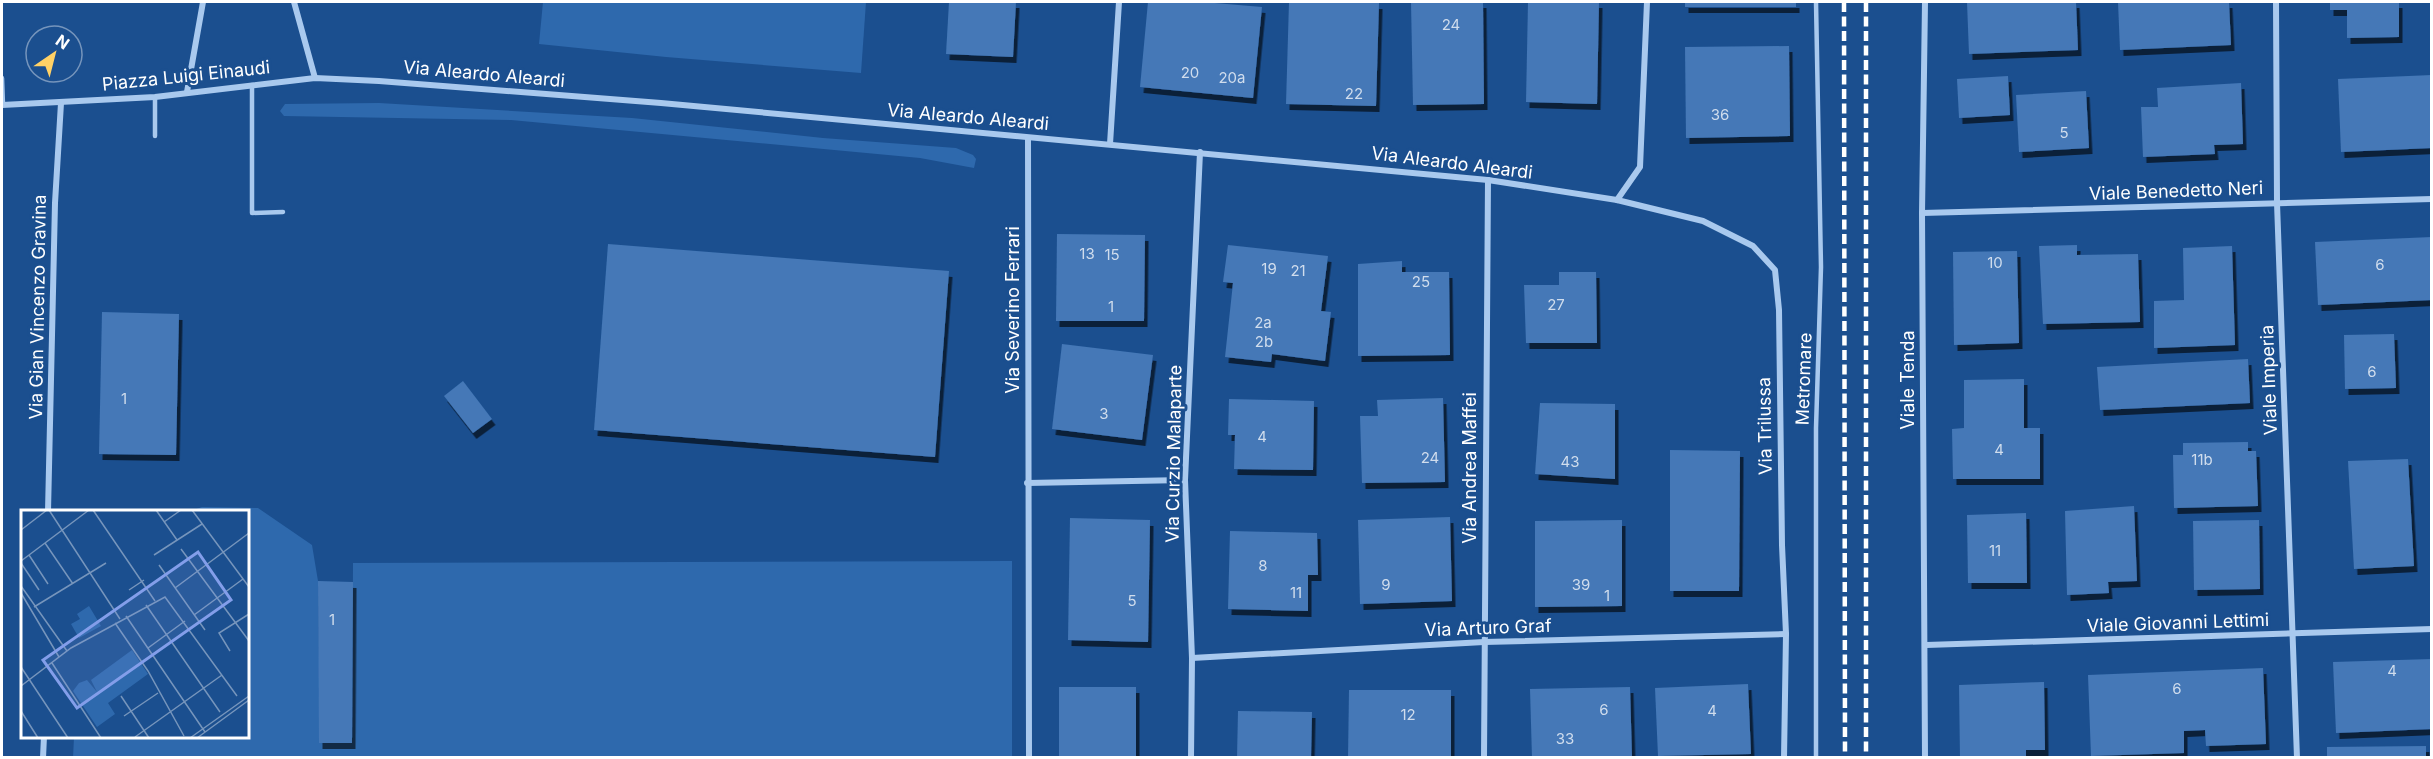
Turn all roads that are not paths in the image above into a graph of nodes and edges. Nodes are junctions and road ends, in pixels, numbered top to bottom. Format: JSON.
{"nodes":[{"id":1,"x":203,"y":2,"type":"edge"},
{"id":2,"x":294,"y":2,"type":"edge"},
{"id":3,"x":1119,"y":2,"type":"edge"},
{"id":4,"x":1647,"y":2,"type":"edge"},
{"id":5,"x":1816,"y":2,"type":"edge"},
{"id":6,"x":1925,"y":2,"type":"edge"},
{"id":7,"x":2276,"y":2,"type":"edge"},
{"id":8,"x":2,"y":78,"type":"edge"},
{"id":9,"x":315,"y":78,"type":"junction"},
{"id":10,"x":252,"y":85,"type":"junction"},
{"id":11,"x":187,"y":92,"type":"junction"},
{"id":12,"x":155,"y":96,"type":"junction"},
{"id":13,"x":61,"y":103,"type":"junction"},
{"id":14,"x":2,"y":105,"type":"edge"},
{"id":15,"x":155,"y":135,"type":"dead end"},
{"id":16,"x":1028,"y":138,"type":"junction"},
{"id":17,"x":1110,"y":144,"type":"junction"},
{"id":18,"x":1200,"y":152,"type":"junction"},
{"id":19,"x":1488,"y":180,"type":"junction"},
{"id":20,"x":2432,"y":199,"type":"edge"},
{"id":21,"x":1617,"y":200,"type":"junction"},
{"id":22,"x":2277,"y":203,"type":"junction"},
{"id":23,"x":283,"y":212,"type":"dead end"},
{"id":24,"x":1922,"y":213,"type":"junction"},
{"id":25,"x":1185,"y":480,"type":"junction"},
{"id":26,"x":1027,"y":483,"type":"junction"},
{"id":27,"x":48,"y":510,"type":"edge"},
{"id":28,"x":2432,"y":629,"type":"edge"},
{"id":29,"x":1786,"y":634,"type":"junction"},
{"id":30,"x":2294,"y":635,"type":"junction"},
{"id":31,"x":1484,"y":642,"type":"junction"},
{"id":32,"x":1926,"y":645,"type":"junction"},
{"id":33,"x":1191,"y":658,"type":"junction"},
{"id":34,"x":44,"y":738,"type":"edge"},
{"id":35,"x":43,"y":758,"type":"edge"},
{"id":36,"x":1029,"y":758,"type":"edge"},
{"id":37,"x":1191,"y":758,"type":"edge"},
{"id":38,"x":1484,"y":758,"type":"edge"},
{"id":39,"x":1784,"y":758,"type":"edge"},
{"id":40,"x":1816,"y":758,"type":"edge"},
{"id":41,"x":1925,"y":758,"type":"edge"},
{"id":42,"x":2297,"y":758,"type":"edge"}],
"edges":[{"from":1,"to":11,"type":"street"},
{"from":2,"to":9,"type":"street"},
{"from":3,"to":17,"type":"street"},
{"from":4,"to":21,"type":"street"},
{"from":5,"to":40,"type":"lane","name":"Metromare"},
{"from":6,"to":24,"type":"street","name":"Viale Tenda"},
{"from":7,"to":22,"type":"street","name":"Viale Imperia"},
{"from":8,"to":14,"type":"lane"},
{"from":9,"to":10,"type":"street","name":"Piazza Luigi Einaudi"},
{"from":9,"to":16,"type":"street","name":"Via Aleardo Aleardi"},
{"from":10,"to":11,"type":"street","name":"Piazza Luigi Einaudi"},
{"from":10,"to":23,"type":"lane"},
{"from":11,"to":12,"type":"street","name":"Piazza Luigi Einaudi"},
{"from":12,"to":13,"type":"street","name":"Piazza Luigi Einaudi"},
{"from":12,"to":15,"type":"lane"},
{"from":13,"to":14,"type":"street","name":"Piazza Luigi Einaudi"},
{"from":13,"to":27,"type":"street","name":"Via Gian Vincenzo Gravina"},
{"from":16,"to":17,"type":"street","name":"Via Aleardo Aleardi"},
{"from":16,"to":26,"type":"street","name":"Via Severino Ferrari"},
{"from":17,"to":18,"type":"street","name":"Via Aleardo Aleardi"},
{"from":18,"to":19,"type":"street","name":"Via Aleardo Aleardi"},
{"from":18,"to":25,"type":"street","name":"Via Curzio Malaparte"},
{"from":19,"to":21,"type":"street","name":"Via Aleardo Aleardi"},
{"from":19,"to":31,"type":"street","name":"Via Andrea Maffei"},
{"from":20,"to":22,"type":"street","name":"Viale Benedetto Neri"},
{"from":21,"to":29,"type":"street","name":"Via Trilussa"},
{"from":22,"to":24,"type":"street","name":"Viale Benedetto Neri"},
{"from":22,"to":30,"type":"street","name":"Viale Imperia"},
{"from":24,"to":32,"type":"street","name":"Viale Tenda"},
{"from":25,"to":26,"type":"street"},
{"from":25,"to":33,"type":"street","name":"Via Curzio Malaparte"},
{"from":26,"to":36,"type":"street","name":"Via Severino Ferrari"},
{"from":28,"to":30,"type":"street","name":"Viale Giovanni Lettimi"},
{"from":29,"to":31,"type":"street","name":"Via Arturo Graf"},
{"from":29,"to":39,"type":"street","name":"Via Trilussa"},
{"from":30,"to":32,"type":"street","name":"Viale Giovanni Lettimi"},
{"from":30,"to":42,"type":"street","name":"Viale Imperia"},
{"from":31,"to":33,"type":"street","name":"Via Arturo Graf"},
{"from":31,"to":38,"type":"street","name":"Via Andrea Maffei"},
{"from":32,"to":41,"type":"street","name":"Viale Tenda"},
{"from":33,"to":37,"type":"street","name":"Via Curzio Malaparte"},
{"from":34,"to":35,"type":"street"}]}
